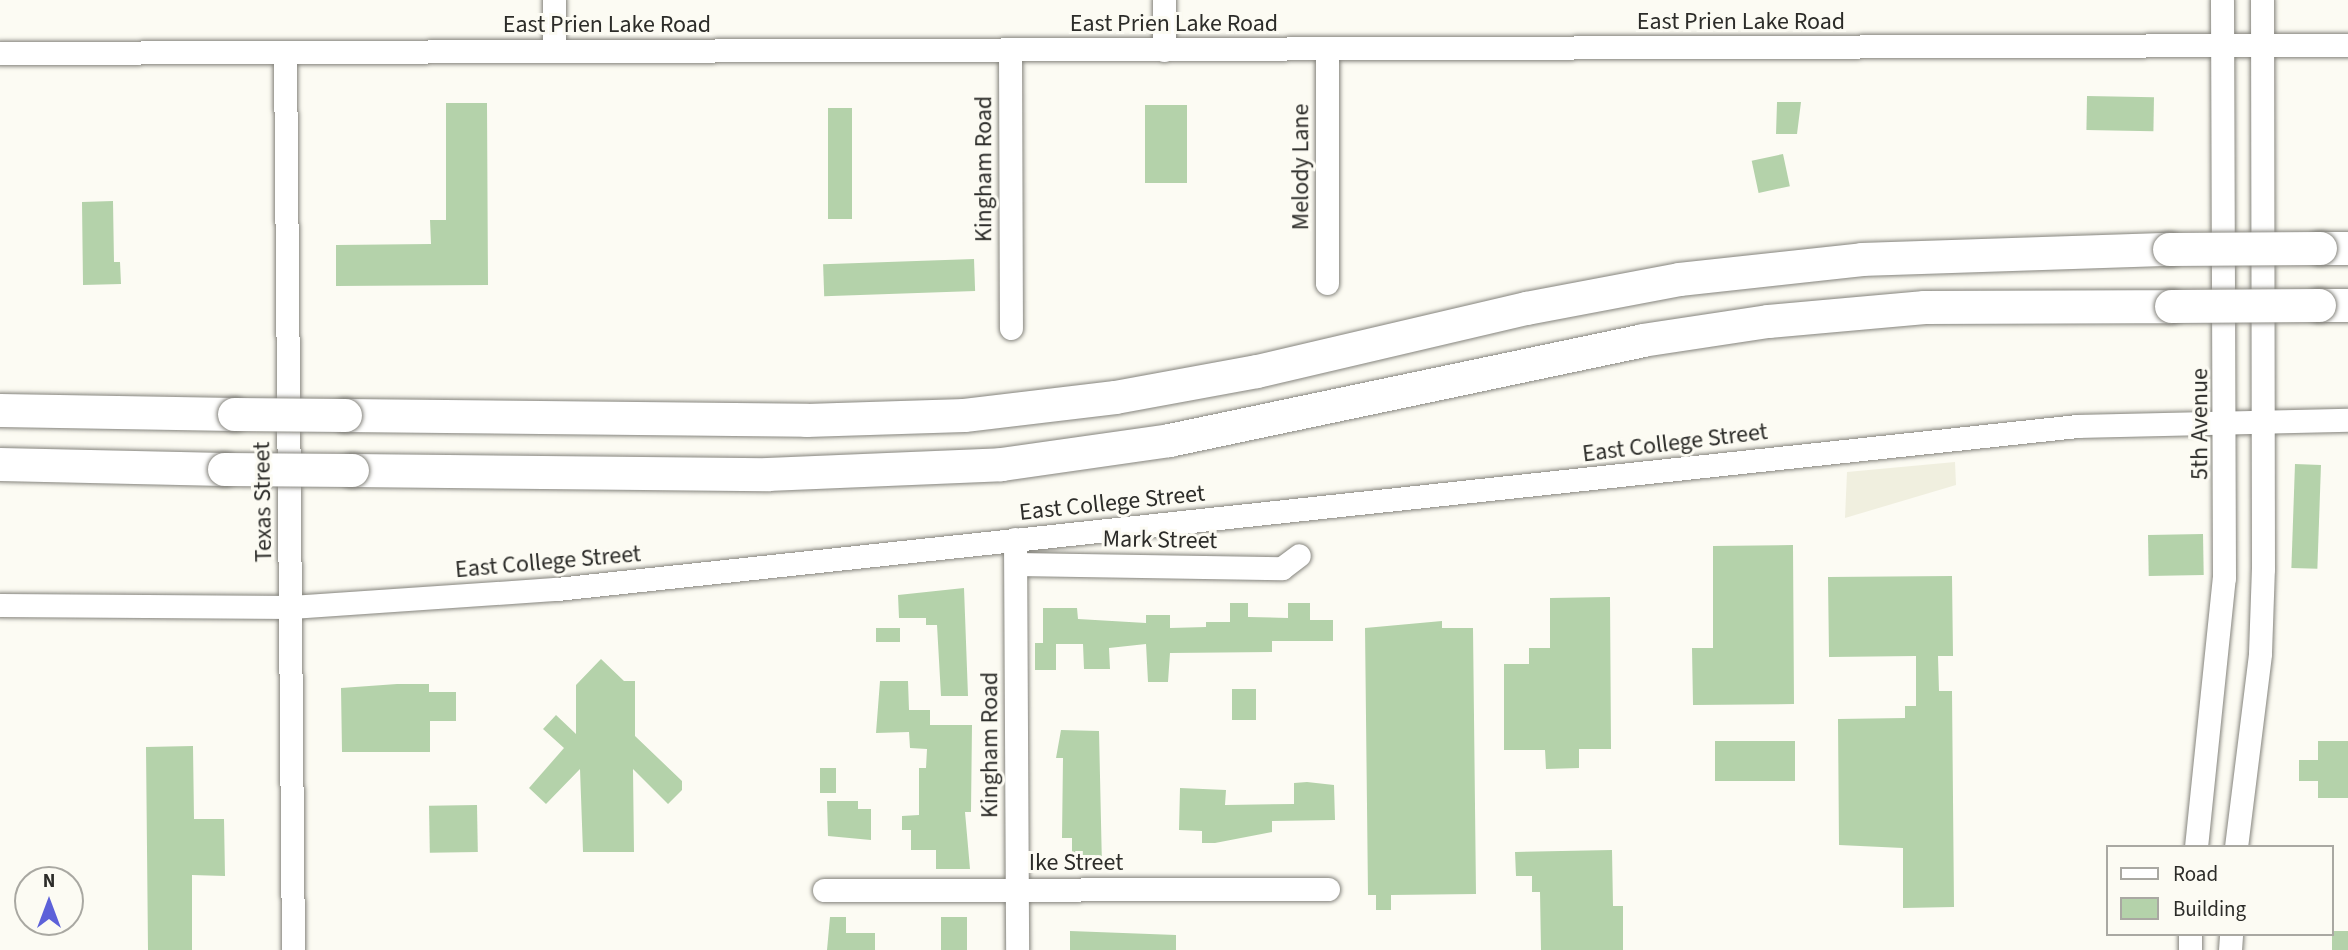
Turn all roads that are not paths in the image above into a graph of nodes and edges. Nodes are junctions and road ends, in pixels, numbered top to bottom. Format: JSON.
{"nodes":[{"id":1,"x":554,"y":0,"type":"edge"},
{"id":2,"x":1164,"y":0,"type":"edge"},
{"id":3,"x":2222,"y":0,"type":"edge"},
{"id":4,"x":2262,"y":0,"type":"edge"},
{"id":5,"x":2223,"y":45,"type":"junction"},
{"id":6,"x":2262,"y":45,"type":"junction"},
{"id":7,"x":2348,"y":45,"type":"edge"},
{"id":8,"x":1164,"y":50,"type":"junction"},
{"id":9,"x":1327,"y":50,"type":"junction"},
{"id":10,"x":554,"y":51,"type":"junction"},
{"id":11,"x":1010,"y":51,"type":"junction"},
{"id":12,"x":0,"y":53,"type":"edge"},
{"id":13,"x":285,"y":54,"type":"junction"},
{"id":14,"x":2334,"y":248,"type":"edge"},
{"id":15,"x":1327,"y":283,"type":"dead end"},
{"id":16,"x":2334,"y":305,"type":"edge"},
{"id":17,"x":1011,"y":328,"type":"dead end"},
{"id":18,"x":0,"y":410,"type":"edge"},
{"id":19,"x":2348,"y":419,"type":"edge"},
{"id":20,"x":2227,"y":420,"type":"junction"},
{"id":21,"x":2261,"y":420,"type":"junction"},
{"id":22,"x":0,"y":464,"type":"edge"},
{"id":23,"x":1015,"y":539,"type":"junction"},
{"id":24,"x":1299,"y":555,"type":"dead end"},
{"id":25,"x":1016,"y":564,"type":"junction"},
{"id":26,"x":0,"y":605,"type":"edge"},
{"id":27,"x":291,"y":607,"type":"junction"},
{"id":28,"x":2199,"y":810,"type":"junction"},
{"id":29,"x":2237,"y":818,"type":"junction"},
{"id":30,"x":2196,"y":845,"type":"edge"},
{"id":31,"x":2235,"y":845,"type":"edge"},
{"id":32,"x":1017,"y":889,"type":"junction"},
{"id":33,"x":1328,"y":889,"type":"dead end"},
{"id":34,"x":824,"y":890,"type":"dead end"},
{"id":35,"x":293,"y":950,"type":"edge"},
{"id":36,"x":1017,"y":950,"type":"edge"}],
"edges":[{"from":1,"to":10,"type":"street"},
{"from":2,"to":8,"type":"street"},
{"from":3,"to":5,"type":"street","name":"5th Avenue"},
{"from":4,"to":6,"type":"street"},
{"from":5,"to":6,"type":"street","name":"East Prien Lake Road"},
{"from":5,"to":9,"type":"street","name":"East Prien Lake Road"},
{"from":5,"to":20,"type":"street","name":"5th Avenue"},
{"from":6,"to":7,"type":"street","name":"East Prien Lake Road"},
{"from":6,"to":21,"type":"street"},
{"from":8,"to":9,"type":"street","name":"East Prien Lake Road"},
{"from":8,"to":11,"type":"street","name":"East Prien Lake Road"},
{"from":9,"to":15,"type":"street","name":"Melody Lane"},
{"from":10,"to":11,"type":"street","name":"East Prien Lake Road"},
{"from":10,"to":13,"type":"street","name":"East Prien Lake Road"},
{"from":11,"to":17,"type":"street","name":"Kingham Road"},
{"from":12,"to":13,"type":"street","name":"East Prien Lake Road"},
{"from":13,"to":27,"type":"street","name":"Texas Street"},
{"from":14,"to":18,"type":"highway","bridge":true},
{"from":16,"to":22,"type":"highway","bridge":true},
{"from":19,"to":21,"type":"street","name":"East College Street"},
{"from":20,"to":21,"type":"street","name":"East College Street"},
{"from":20,"to":23,"type":"street","name":"East College Street"},
{"from":20,"to":28,"type":"street","name":"5th Avenue"},
{"from":21,"to":29,"type":"street"},
{"from":23,"to":25,"type":"street","name":"Kingham Road"},
{"from":23,"to":27,"type":"street","name":"East College Street"},
{"from":24,"to":25,"type":"street","name":"Mark Street"},
{"from":25,"to":32,"type":"street","name":"Kingham Road"},
{"from":26,"to":27,"type":"street","name":"East College Street"},
{"from":27,"to":35,"type":"street","name":"Texas Street"},
{"from":28,"to":29,"type":"street"},
{"from":28,"to":30,"type":"street","name":"5th Avenue"},
{"from":29,"to":31,"type":"street"},
{"from":32,"to":33,"type":"street","name":"Ike Street"},
{"from":32,"to":34,"type":"street","name":"Ike Street"},
{"from":32,"to":36,"type":"street","name":"Kingham Road"}]}
